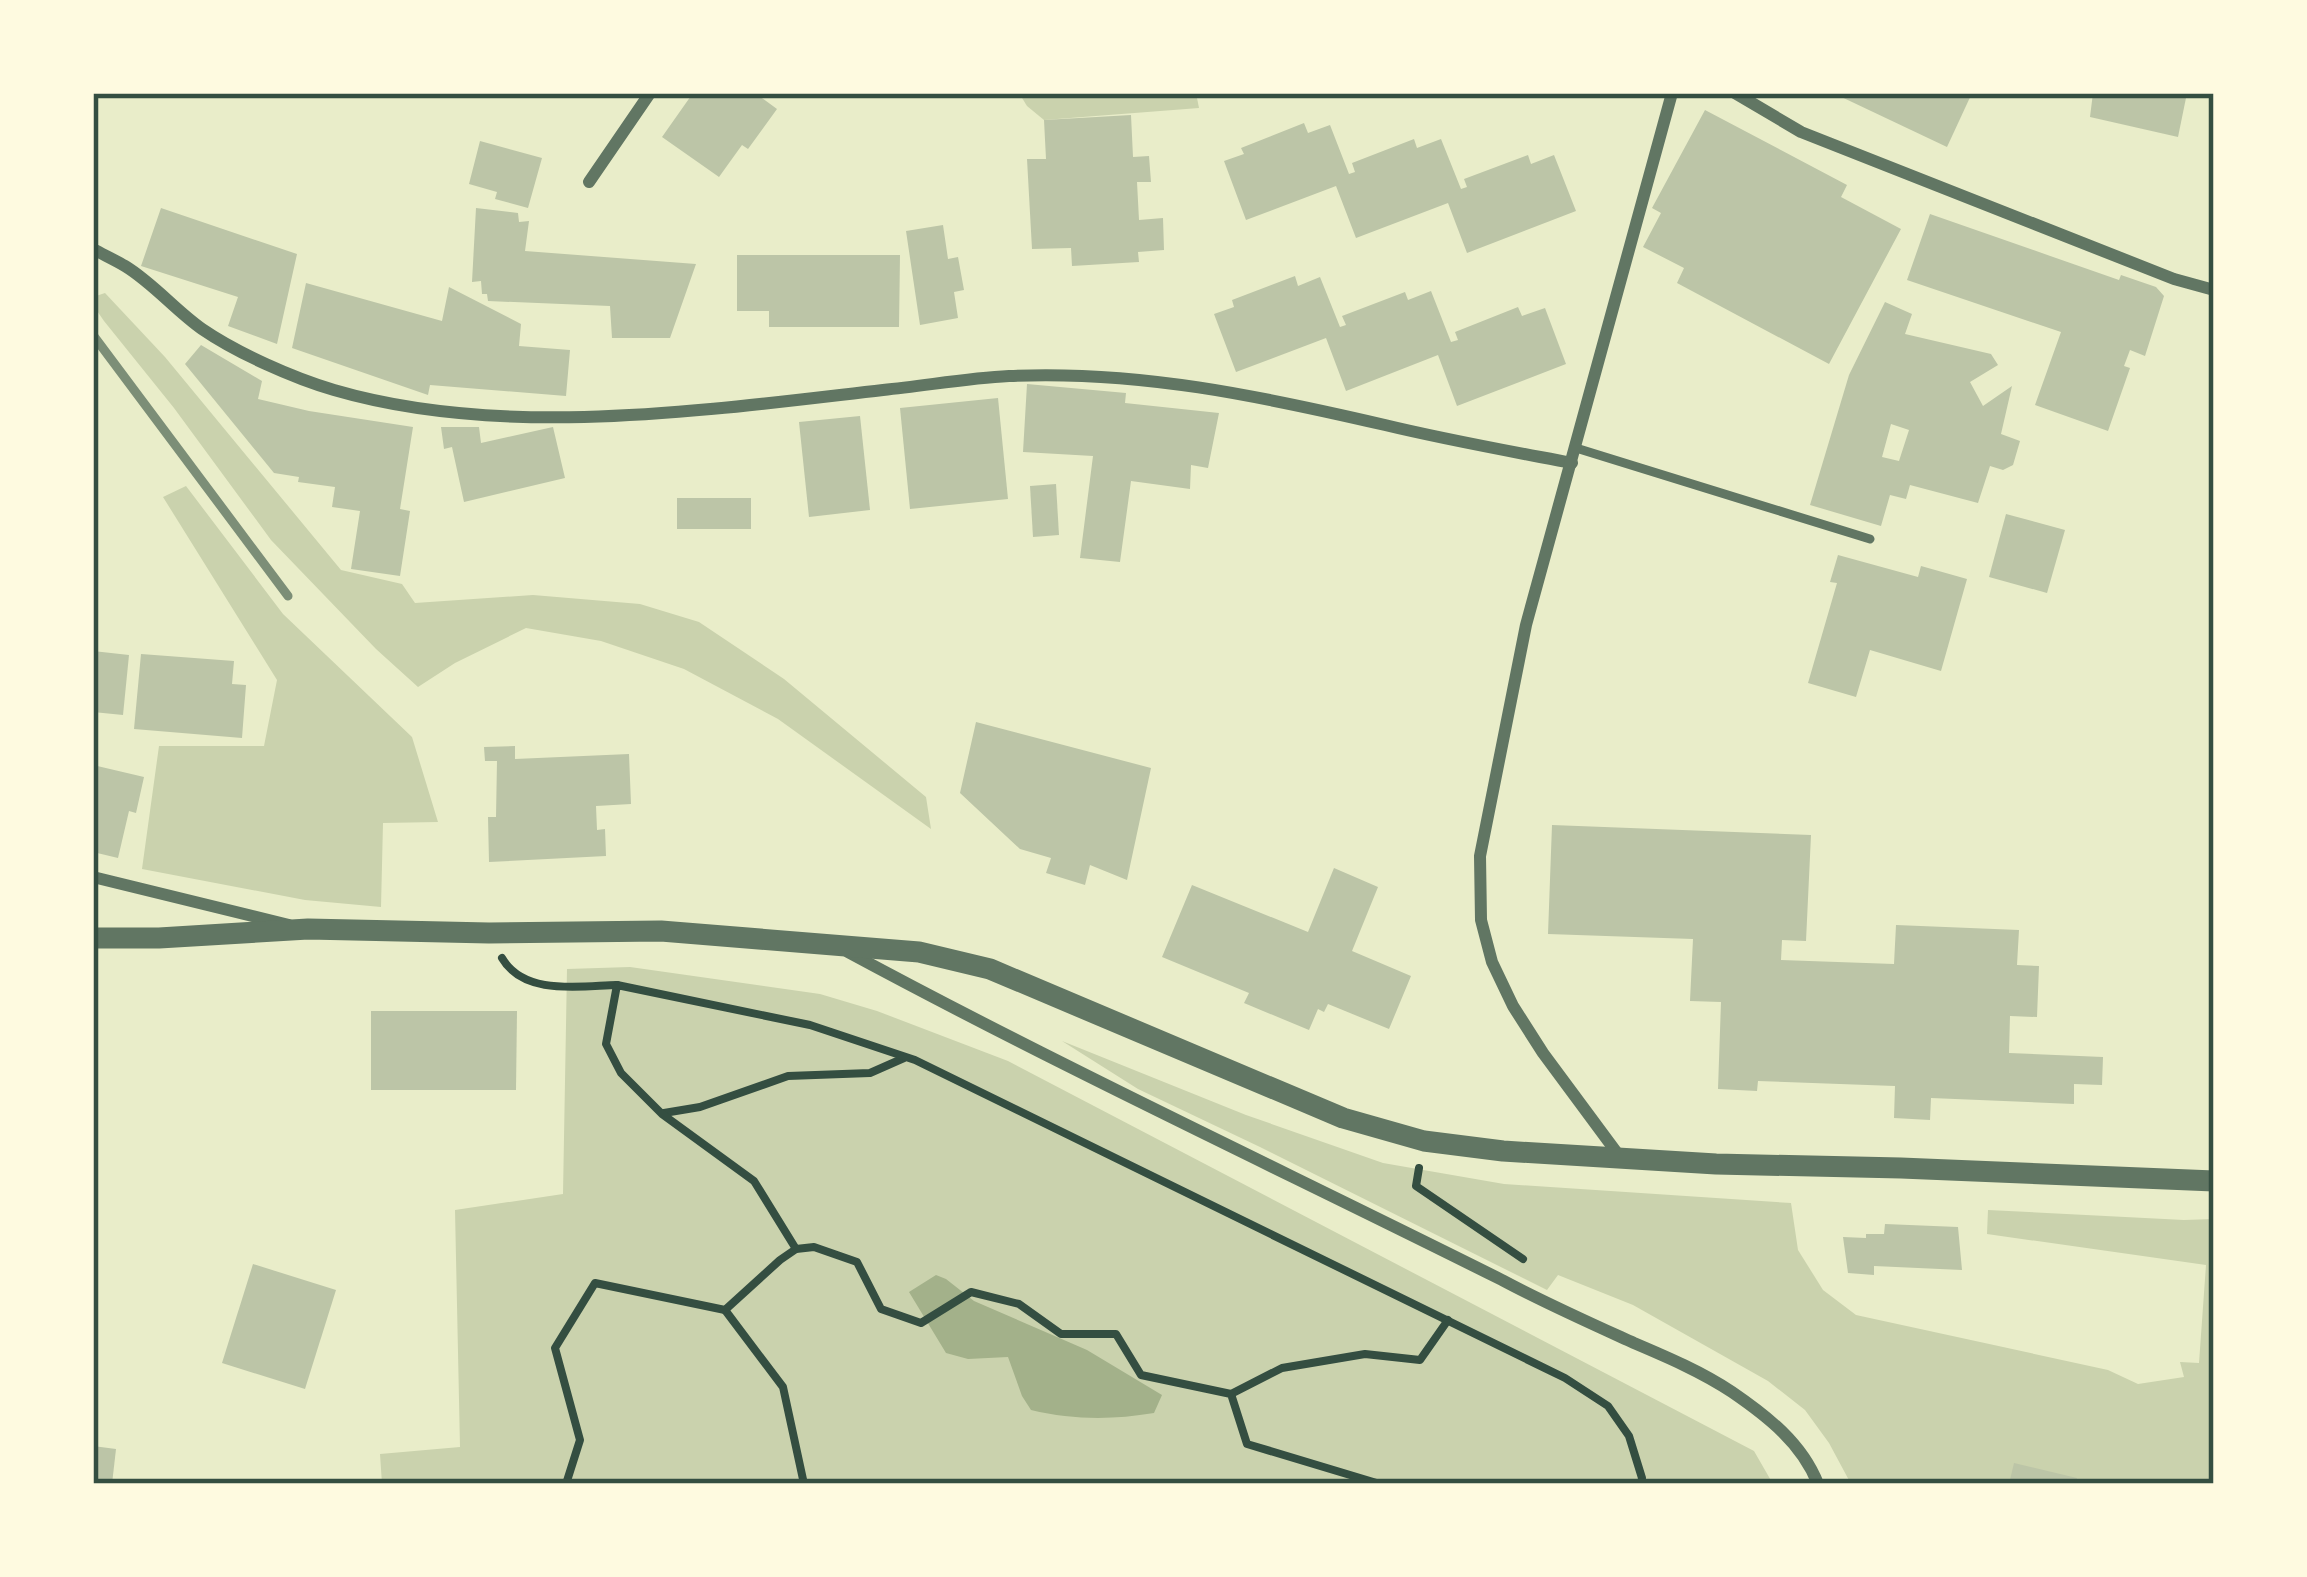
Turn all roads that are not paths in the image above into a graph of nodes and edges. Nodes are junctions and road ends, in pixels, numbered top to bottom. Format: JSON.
{"nodes":[{"id":1,"x":650,"y":93,"type":"edge"},
{"id":2,"x":1672,"y":93,"type":"edge"},
{"id":3,"x":1735,"y":93,"type":"edge"},
{"id":4,"x":590,"y":182,"type":"dead end"},
{"id":5,"x":93,"y":249,"type":"edge"},
{"id":6,"x":2214,"y":290,"type":"edge"},
{"id":7,"x":1576,"y":448,"type":"junction"},
{"id":8,"x":1571,"y":463,"type":"junction"},
{"id":9,"x":1870,"y":539,"type":"dead end"},
{"id":10,"x":93,"y":877,"type":"edge"},
{"id":11,"x":308,"y":929,"type":"junction"},
{"id":12,"x":93,"y":938,"type":"edge"},
{"id":13,"x":836,"y":946,"type":"junction"},
{"id":14,"x":1621,"y":1158,"type":"junction"},
{"id":15,"x":2214,"y":1181,"type":"edge"},
{"id":16,"x":1818,"y":1484,"type":"edge"}],
"edges":[{"from":1,"to":4,"type":"street"},
{"from":2,"to":7,"type":"street"},
{"from":3,"to":6,"type":"street"},
{"from":5,"to":8,"type":"street"},
{"from":7,"to":8,"type":"street"},
{"from":7,"to":9,"type":"lane"},
{"from":8,"to":14,"type":"street"},
{"from":10,"to":11,"type":"street"},
{"from":11,"to":12,"type":"street"},
{"from":11,"to":13,"type":"street"},
{"from":13,"to":14,"type":"street"},
{"from":13,"to":16,"type":"street"},
{"from":14,"to":15,"type":"street"}]}
